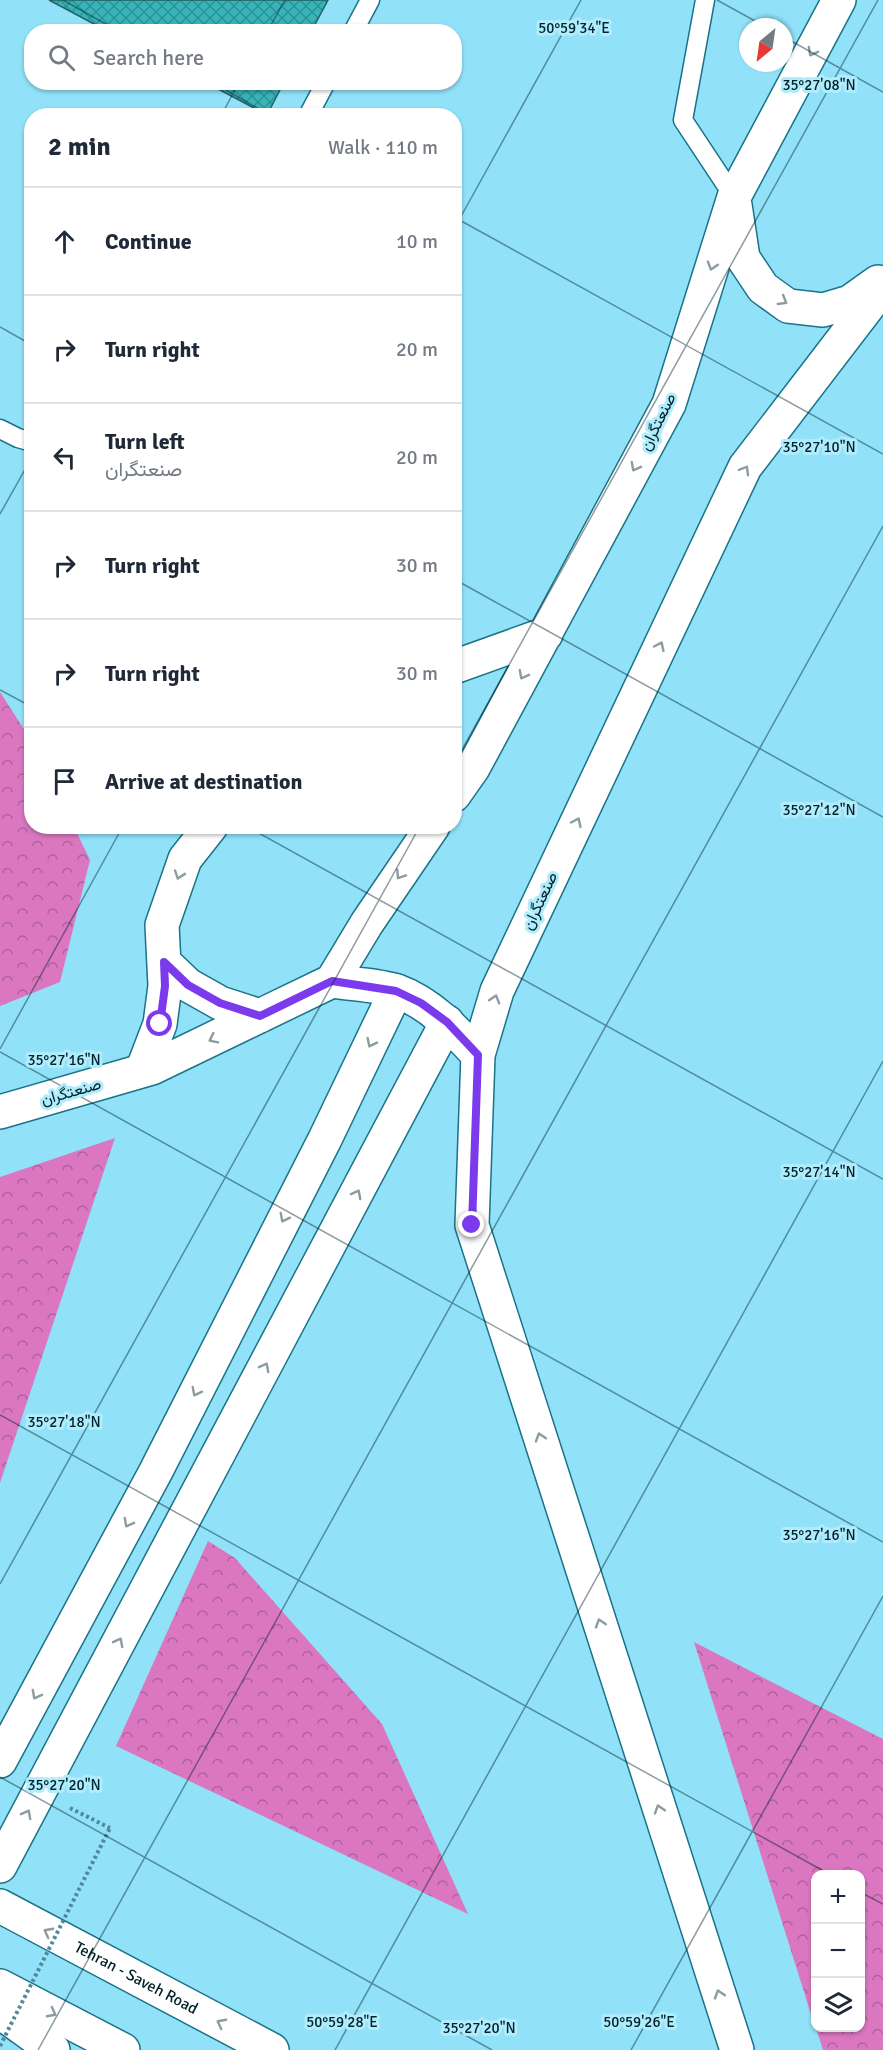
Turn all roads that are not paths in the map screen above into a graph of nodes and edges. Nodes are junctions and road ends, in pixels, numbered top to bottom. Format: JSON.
{"nodes":[{"id":1,"x":370,"y":0,"type":"edge"},
{"id":2,"x":705,"y":0,"type":"edge"},
{"id":3,"x":839,"y":0,"type":"edge"},
{"id":4,"x":357,"y":24,"type":"edge"},
{"id":5,"x":322,"y":90,"type":"edge"},
{"id":6,"x":312,"y":108,"type":"edge"},
{"id":7,"x":734,"y":197,"type":"junction"},
{"id":8,"x":883,"y":279,"type":"edge"},
{"id":9,"x":883,"y":287,"type":"edge"},
{"id":10,"x":0,"y":429,"type":"edge"},
{"id":11,"x":24,"y":440,"type":"edge"},
{"id":12,"x":546,"y":634,"type":"junction"},
{"id":13,"x":462,"y":664,"type":"edge"},
{"id":14,"x":462,"y":784,"type":"edge"},
{"id":15,"x":205,"y":834,"type":"edge"},
{"id":16,"x":428,"y":834,"type":"edge"},
{"id":17,"x":164,"y":962,"type":"junction"},
{"id":18,"x":332,"y":981,"type":"junction"},
{"id":19,"x":396,"y":991,"type":"junction"},
{"id":20,"x":260,"y":1016,"type":"junction"},
{"id":21,"x":447,"y":1022,"type":"junction"},
{"id":22,"x":478,"y":1055,"type":"junction"},
{"id":23,"x":142,"y":1071,"type":"junction"},
{"id":24,"x":0,"y":1112,"type":"edge"},
{"id":25,"x":0,"y":1761,"type":"edge"},
{"id":26,"x":0,"y":1866,"type":"edge"},
{"id":27,"x":0,"y":1906,"type":"edge"},
{"id":28,"x":0,"y":1986,"type":"edge"},
{"id":29,"x":0,"y":2012,"type":"edge"},
{"id":30,"x":53,"y":2050,"type":"edge"},
{"id":31,"x":123,"y":2050,"type":"edge"},
{"id":32,"x":272,"y":2050,"type":"edge"},
{"id":33,"x":737,"y":2050,"type":"edge"}],
"edges":[{"from":1,"to":4,"type":"lane"},
{"from":2,"to":7,"type":"lane"},
{"from":3,"to":7,"type":"main road","name":"صنعتگران","one_way":true},
{"from":5,"to":6,"type":"lane"},
{"from":7,"to":8,"type":"main road","one_way":true},
{"from":7,"to":12,"type":"main road","name":"صنعتگران","one_way":true},
{"from":22,"to":9,"type":"main road","name":"صنعتگران","one_way":true},
{"from":10,"to":11,"type":"lane"},
{"from":12,"to":13,"type":"main road"},
{"from":12,"to":14,"type":"main road","name":"صنعتگران","one_way":true},
{"from":15,"to":17,"type":"main road","one_way":true},
{"from":16,"to":18,"type":"main road","one_way":true},
{"from":17,"to":20,"type":"main road"},
{"from":17,"to":23,"type":"main road"},
{"from":18,"to":19,"type":"main road"},
{"from":18,"to":20,"type":"main road","name":"صنعتگران"},
{"from":19,"to":21,"type":"main road"},
{"from":19,"to":25,"type":"main road","one_way":true},
{"from":20,"to":23,"type":"main road","name":"صنعتگران","one_way":true},
{"from":21,"to":22,"type":"main road"},
{"from":26,"to":21,"type":"main road","one_way":true},
{"from":33,"to":22,"type":"main road","name":"صنعتگران","one_way":true},
{"from":23,"to":24,"type":"main road","name":"صنعتگران"},
{"from":32,"to":27,"type":"main road","name":"Tehran - Saveh Road","one_way":true},
{"from":28,"to":31,"type":"main road","one_way":true},
{"from":29,"to":30,"type":"main road"}]}
